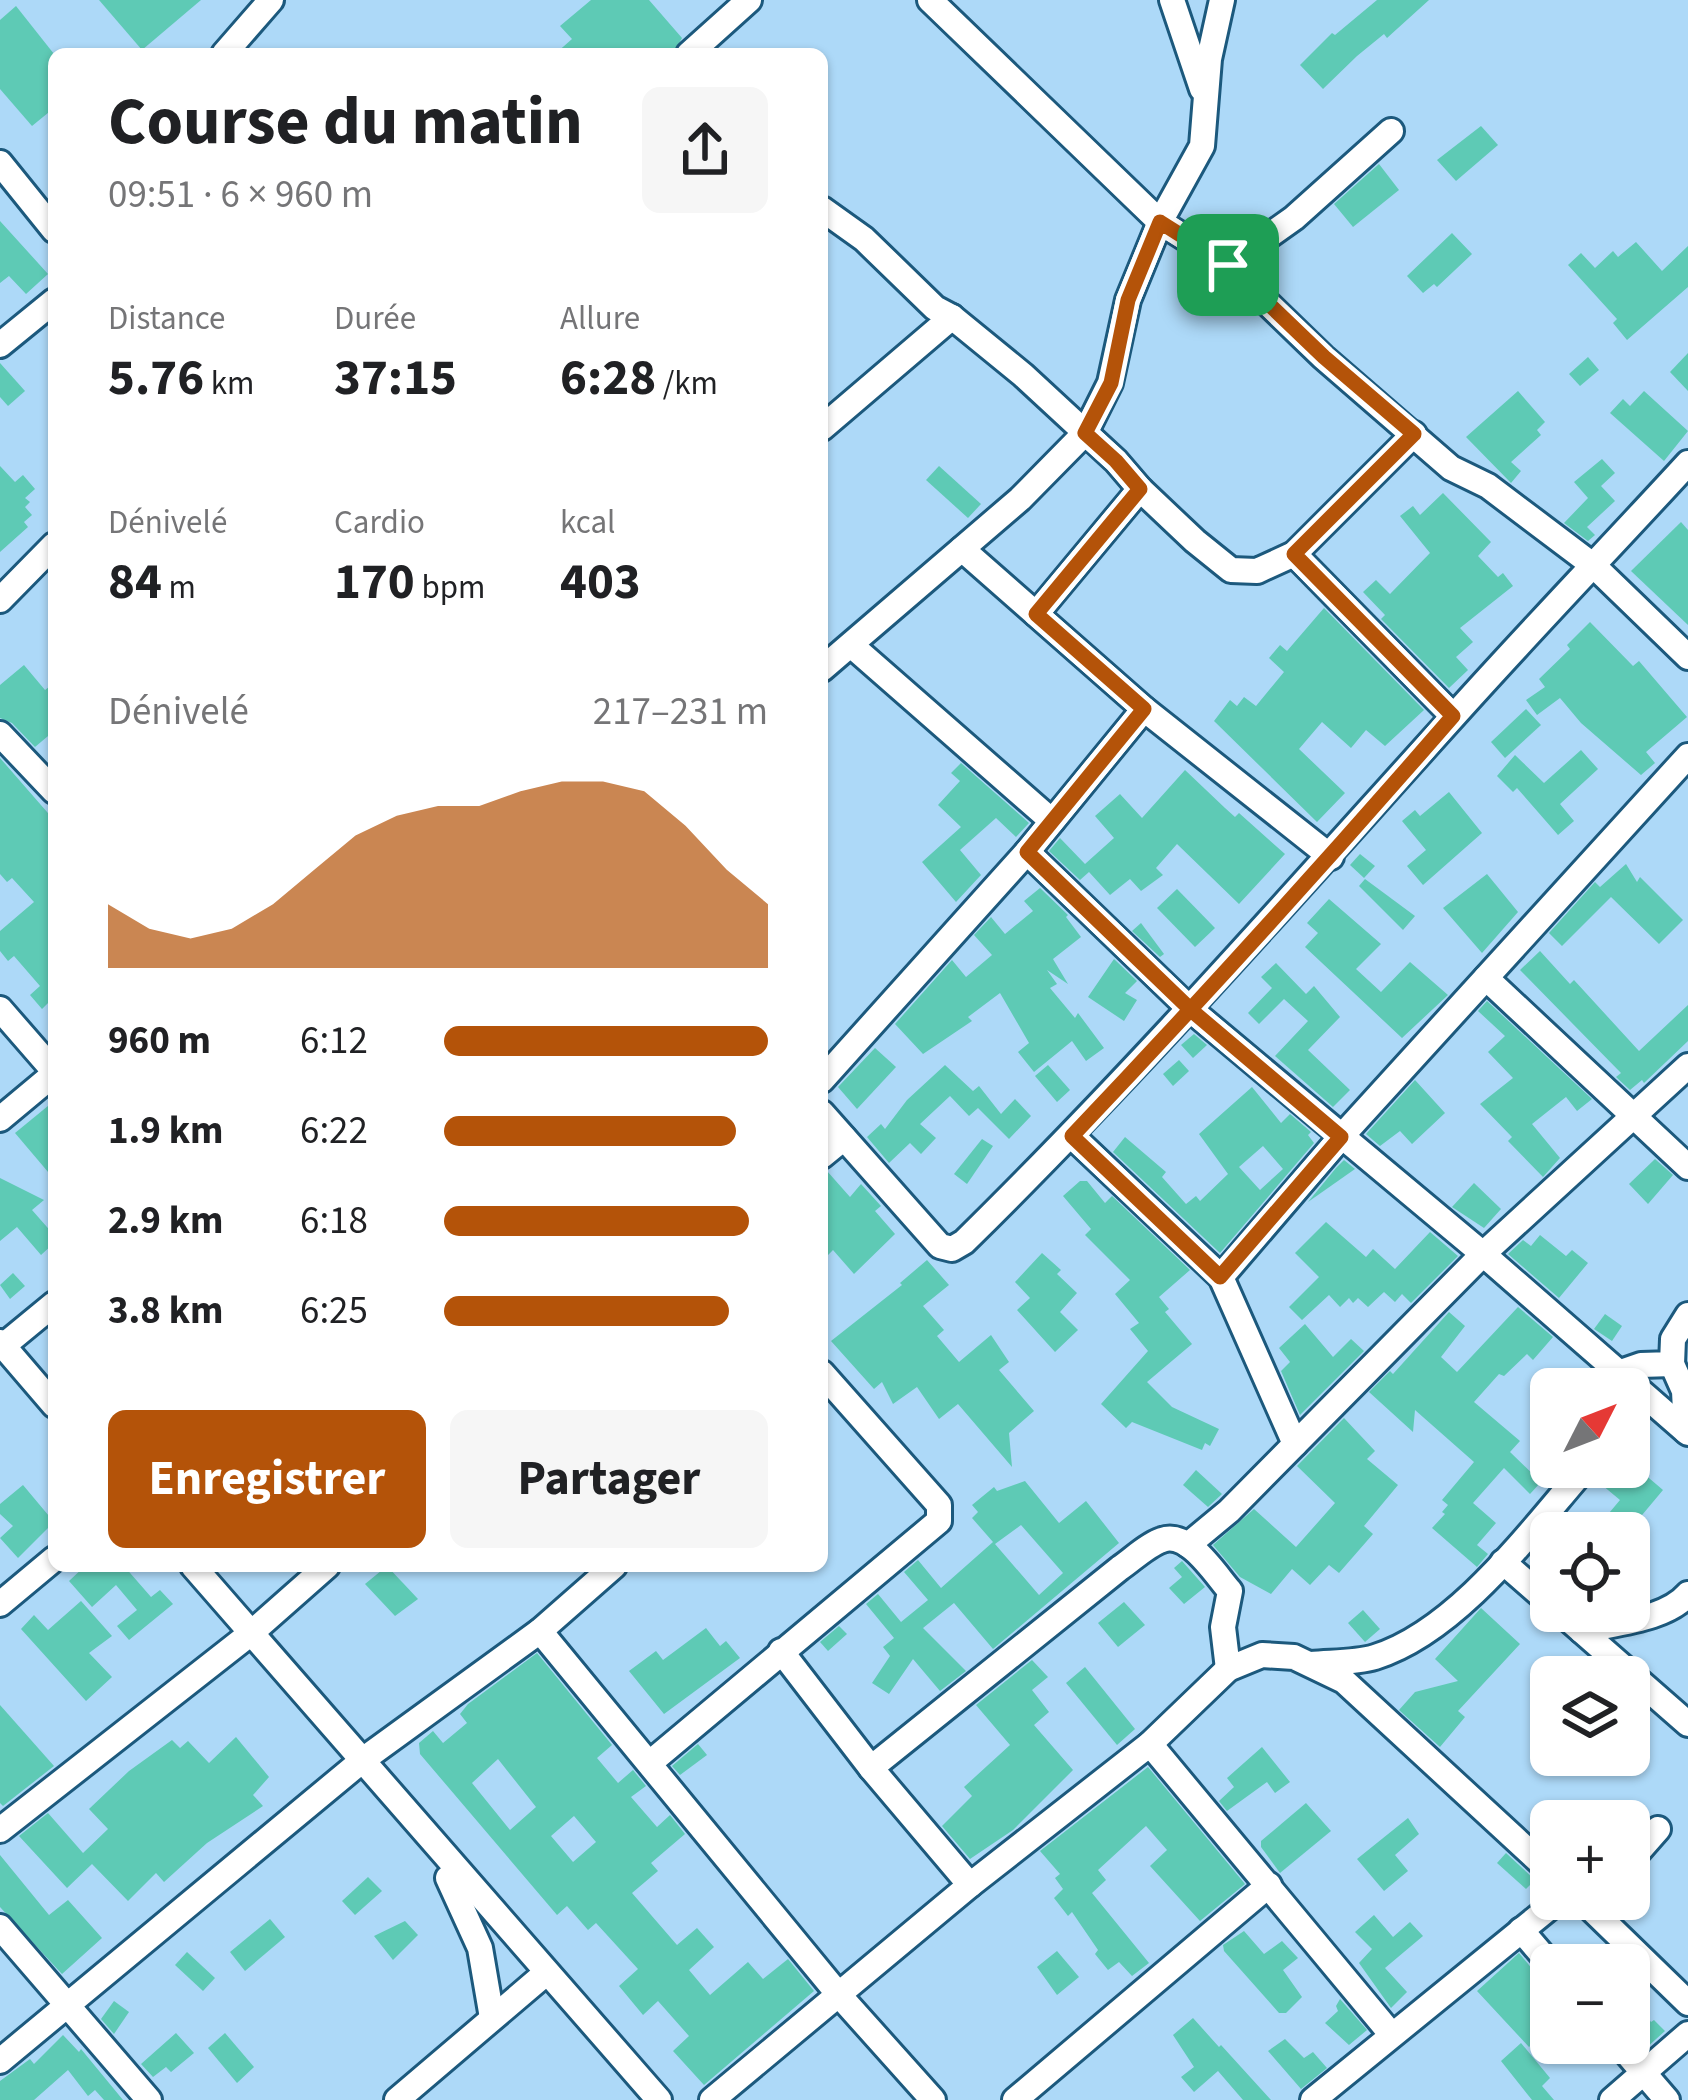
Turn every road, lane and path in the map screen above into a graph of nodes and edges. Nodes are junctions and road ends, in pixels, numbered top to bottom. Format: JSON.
{"nodes":[{"id":1,"x":271,"y":0,"type":"edge"},
{"id":2,"x":749,"y":0,"type":"edge"},
{"id":3,"x":930,"y":0,"type":"edge"},
{"id":4,"x":1172,"y":0,"type":"edge"},
{"id":5,"x":1222,"y":0,"type":"edge"},
{"id":6,"x":229,"y":48,"type":"edge"},
{"id":7,"x":696,"y":48,"type":"edge"},
{"id":8,"x":1204,"y":98,"type":"junction"},
{"id":9,"x":1391,"y":131,"type":"dead end"},
{"id":10,"x":0,"y":163,"type":"edge"},
{"id":11,"x":828,"y":213,"type":"edge"},
{"id":12,"x":1160,"y":222,"type":"junction"},
{"id":13,"x":48,"y":223,"type":"edge"},
{"id":14,"x":1228,"y":265,"type":"junction"},
{"id":15,"x":48,"y":306,"type":"edge"},
{"id":16,"x":952,"y":316,"type":"junction"},
{"id":17,"x":0,"y":345,"type":"edge"},
{"id":18,"x":828,"y":423,"type":"edge"},
{"id":19,"x":1085,"y":433,"type":"junction"},
{"id":20,"x":1414,"y":434,"type":"junction"},
{"id":21,"x":1688,"y":464,"type":"edge"},
{"id":22,"x":1140,"y":489,"type":"junction"},
{"id":23,"x":962,"y":549,"type":"junction"},
{"id":24,"x":48,"y":551,"type":"edge"},
{"id":25,"x":1294,"y":554,"type":"junction"},
{"id":26,"x":1594,"y":566,"type":"junction"},
{"id":27,"x":0,"y":600,"type":"edge"},
{"id":28,"x":1036,"y":614,"type":"junction"},
{"id":29,"x":850,"y":645,"type":"junction"},
{"id":30,"x":1688,"y":656,"type":"edge"},
{"id":31,"x":828,"y":664,"type":"edge"},
{"id":32,"x":1144,"y":709,"type":"junction"},
{"id":33,"x":1453,"y":716,"type":"junction"},
{"id":34,"x":0,"y":734,"type":"edge"},
{"id":35,"x":1688,"y":755,"type":"edge"},
{"id":36,"x":48,"y":785,"type":"edge"},
{"id":37,"x":1052,"y":821,"type":"junction"},
{"id":38,"x":1027,"y":852,"type":"junction"},
{"id":39,"x":1331,"y":857,"type":"junction"},
{"id":40,"x":1486,"y":978,"type":"junction"},
{"id":41,"x":0,"y":1010,"type":"edge"},
{"id":42,"x":1191,"y":1010,"type":"junction"},
{"id":43,"x":48,"y":1066,"type":"edge"},
{"id":44,"x":1688,"y":1066,"type":"edge"},
{"id":45,"x":828,"y":1073,"type":"edge"},
{"id":46,"x":48,"y":1078,"type":"edge"},
{"id":47,"x":1630,"y":1116,"type":"junction"},
{"id":48,"x":0,"y":1119,"type":"edge"},
{"id":49,"x":828,"y":1120,"type":"edge"},
{"id":50,"x":1072,"y":1136,"type":"junction"},
{"id":51,"x":1341,"y":1137,"type":"junction"},
{"id":52,"x":844,"y":1138,"type":"junction"},
{"id":53,"x":828,"y":1151,"type":"edge"},
{"id":54,"x":1688,"y":1167,"type":"edge"},
{"id":55,"x":1483,"y":1254,"type":"junction"},
{"id":56,"x":1220,"y":1277,"type":"junction"},
{"id":57,"x":48,"y":1309,"type":"edge"},
{"id":58,"x":1688,"y":1315,"type":"edge"},
{"id":59,"x":2,"y":1344,"type":"edge"},
{"id":60,"x":1672,"y":1364,"type":"junction"},
{"id":61,"x":1612,"y":1368,"type":"edge"},
{"id":62,"x":1632,"y":1368,"type":"edge"},
{"id":63,"x":828,"y":1383,"type":"edge"},
{"id":64,"x":48,"y":1398,"type":"edge"},
{"id":65,"x":1650,"y":1402,"type":"edge"},
{"id":66,"x":1687,"y":1432,"type":"edge"},
{"id":67,"x":1295,"y":1444,"type":"junction"},
{"id":68,"x":1568,"y":1488,"type":"edge"},
{"id":69,"x":1188,"y":1545,"type":"junction"},
{"id":70,"x":1503,"y":1562,"type":"junction"},
{"id":71,"x":48,"y":1563,"type":"edge"},
{"id":72,"x":198,"y":1572,"type":"edge"},
{"id":73,"x":320,"y":1572,"type":"edge"},
{"id":74,"x":607,"y":1572,"type":"edge"},
{"id":75,"x":1530,"y":1586,"type":"edge"},
{"id":76,"x":1686,"y":1601,"type":"edge"},
{"id":77,"x":0,"y":1604,"type":"edge"},
{"id":78,"x":1650,"y":1611,"type":"edge"},
{"id":79,"x":540,"y":1631,"type":"junction"},
{"id":80,"x":1583,"y":1632,"type":"edge"},
{"id":81,"x":250,"y":1634,"type":"junction"},
{"id":82,"x":782,"y":1651,"type":"junction"},
{"id":83,"x":1309,"y":1664,"type":"junction"},
{"id":84,"x":1228,"y":1669,"type":"junction"},
{"id":85,"x":1688,"y":1724,"type":"edge"},
{"id":86,"x":1150,"y":1744,"type":"junction"},
{"id":87,"x":364,"y":1759,"type":"junction"},
{"id":88,"x":651,"y":1762,"type":"junction"},
{"id":89,"x":871,"y":1768,"type":"junction"},
{"id":90,"x":1658,"y":1829,"type":"dead end"},
{"id":91,"x":0,"y":1830,"type":"edge"},
{"id":92,"x":428,"y":1838,"type":"junction"},
{"id":93,"x":1650,"y":1838,"type":"edge"},
{"id":94,"x":1530,"y":1853,"type":"edge"},
{"id":95,"x":970,"y":1885,"type":"junction"},
{"id":96,"x":1269,"y":1885,"type":"junction"},
{"id":97,"x":1534,"y":1920,"type":"edge"},
{"id":98,"x":1607,"y":1920,"type":"edge"},
{"id":99,"x":0,"y":1928,"type":"edge"},
{"id":100,"x":1521,"y":1930,"type":"junction"},
{"id":101,"x":1533,"y":1944,"type":"edge"},
{"id":102,"x":546,"y":1973,"type":"junction"},
{"id":103,"x":839,"y":1995,"type":"junction"},
{"id":104,"x":1688,"y":2003,"type":"edge"},
{"id":105,"x":66,"y":2004,"type":"junction"},
{"id":106,"x":492,"y":2018,"type":"junction"},
{"id":107,"x":1391,"y":2034,"type":"junction"},
{"id":108,"x":1688,"y":2034,"type":"edge"},
{"id":109,"x":0,"y":2061,"type":"edge"},
{"id":110,"x":1636,"y":2064,"type":"edge"},
{"id":111,"x":1643,"y":2073,"type":"junction"},
{"id":112,"x":149,"y":2100,"type":"edge"},
{"id":113,"x":397,"y":2100,"type":"edge"},
{"id":114,"x":659,"y":2100,"type":"edge"},
{"id":115,"x":712,"y":2100,"type":"edge"},
{"id":116,"x":933,"y":2100,"type":"edge"},
{"id":117,"x":1015,"y":2100,"type":"edge"},
{"id":118,"x":1313,"y":2100,"type":"edge"},
{"id":119,"x":1612,"y":2100,"type":"edge"},
{"id":120,"x":1666,"y":2100,"type":"edge"}],
"edges":[{"from":1,"to":6,"type":"street"},
{"from":2,"to":7,"type":"street"},
{"from":3,"to":12,"type":"street"},
{"from":4,"to":8,"type":"street"},
{"from":5,"to":8,"type":"street"},
{"from":8,"to":12,"type":"street"},
{"from":9,"to":14,"type":"street"},
{"from":10,"to":13,"type":"street"},
{"from":11,"to":16,"type":"street"},
{"from":12,"to":14,"type":"street"},
{"from":12,"to":19,"type":"street"},
{"from":14,"to":20,"type":"street"},
{"from":15,"to":17,"type":"street"},
{"from":16,"to":18,"type":"street"},
{"from":16,"to":19,"type":"street"},
{"from":19,"to":22,"type":"street"},
{"from":19,"to":23,"type":"street"},
{"from":20,"to":25,"type":"street"},
{"from":20,"to":26,"type":"street"},
{"from":21,"to":26,"type":"street"},
{"from":22,"to":25,"type":"street"},
{"from":22,"to":28,"type":"street"},
{"from":23,"to":28,"type":"street"},
{"from":23,"to":29,"type":"street"},
{"from":24,"to":27,"type":"street"},
{"from":25,"to":33,"type":"street"},
{"from":26,"to":30,"type":"street"},
{"from":26,"to":33,"type":"street"},
{"from":28,"to":32,"type":"street"},
{"from":29,"to":31,"type":"street"},
{"from":29,"to":37,"type":"street"},
{"from":32,"to":37,"type":"street"},
{"from":32,"to":39,"type":"street"},
{"from":33,"to":39,"type":"street"},
{"from":34,"to":36,"type":"street"},
{"from":35,"to":40,"type":"street"},
{"from":37,"to":38,"type":"street"},
{"from":38,"to":42,"type":"street"},
{"from":38,"to":45,"type":"street"},
{"from":39,"to":42,"type":"street"},
{"from":40,"to":47,"type":"street"},
{"from":40,"to":51,"type":"street"},
{"from":41,"to":43,"type":"street"},
{"from":42,"to":50,"type":"street"},
{"from":42,"to":51,"type":"street"},
{"from":44,"to":47,"type":"street"},
{"from":46,"to":48,"type":"street"},
{"from":47,"to":54,"type":"street"},
{"from":47,"to":55,"type":"street"},
{"from":49,"to":52,"type":"street"},
{"from":50,"to":52,"type":"street"},
{"from":50,"to":56,"type":"street"},
{"from":51,"to":55,"type":"street"},
{"from":51,"to":56,"type":"street"},
{"from":52,"to":53,"type":"street"},
{"from":55,"to":61,"type":"street"},
{"from":55,"to":67,"type":"street"},
{"from":56,"to":67,"type":"street"},
{"from":57,"to":59,"type":"street"},
{"from":58,"to":60,"type":"street"},
{"from":59,"to":64,"type":"street"},
{"from":60,"to":62,"type":"street"},
{"from":60,"to":66,"type":"street"},
{"from":63,"to":82,"type":"street"},
{"from":65,"to":66,"type":"street"},
{"from":67,"to":69,"type":"street"},
{"from":68,"to":70,"type":"street"},
{"from":69,"to":84,"type":"street"},
{"from":69,"to":89,"type":"street"},
{"from":70,"to":75,"type":"street"},
{"from":70,"to":83,"type":"street"},
{"from":71,"to":77,"type":"street"},
{"from":72,"to":81,"type":"street"},
{"from":73,"to":81,"type":"street"},
{"from":74,"to":79,"type":"street"},
{"from":76,"to":78,"type":"street"},
{"from":79,"to":87,"type":"street"},
{"from":79,"to":88,"type":"street"},
{"from":80,"to":85,"type":"street"},
{"from":81,"to":87,"type":"street"},
{"from":81,"to":91,"type":"street"},
{"from":82,"to":88,"type":"street"},
{"from":82,"to":89,"type":"street"},
{"from":83,"to":84,"type":"street"},
{"from":83,"to":94,"type":"street"},
{"from":84,"to":86,"type":"street"},
{"from":86,"to":95,"type":"street"},
{"from":86,"to":96,"type":"street"},
{"from":87,"to":92,"type":"street"},
{"from":87,"to":105,"type":"street"},
{"from":88,"to":103,"type":"street"},
{"from":89,"to":95,"type":"street"},
{"from":90,"to":93,"type":"street"},
{"from":92,"to":102,"type":"street"},
{"from":92,"to":106,"type":"street"},
{"from":95,"to":103,"type":"street"},
{"from":96,"to":107,"type":"street"},
{"from":96,"to":117,"type":"street"},
{"from":97,"to":100,"type":"street"},
{"from":98,"to":104,"type":"street"},
{"from":99,"to":105,"type":"street"},
{"from":100,"to":101,"type":"street"},
{"from":100,"to":107,"type":"street"},
{"from":102,"to":106,"type":"street"},
{"from":102,"to":114,"type":"street"},
{"from":103,"to":115,"type":"street"},
{"from":103,"to":116,"type":"street"},
{"from":105,"to":109,"type":"street"},
{"from":105,"to":112,"type":"street"},
{"from":106,"to":113,"type":"street"},
{"from":107,"to":118,"type":"street"},
{"from":108,"to":111,"type":"street"},
{"from":110,"to":111,"type":"street"},
{"from":111,"to":119,"type":"street"},
{"from":111,"to":120,"type":"street"}]}
